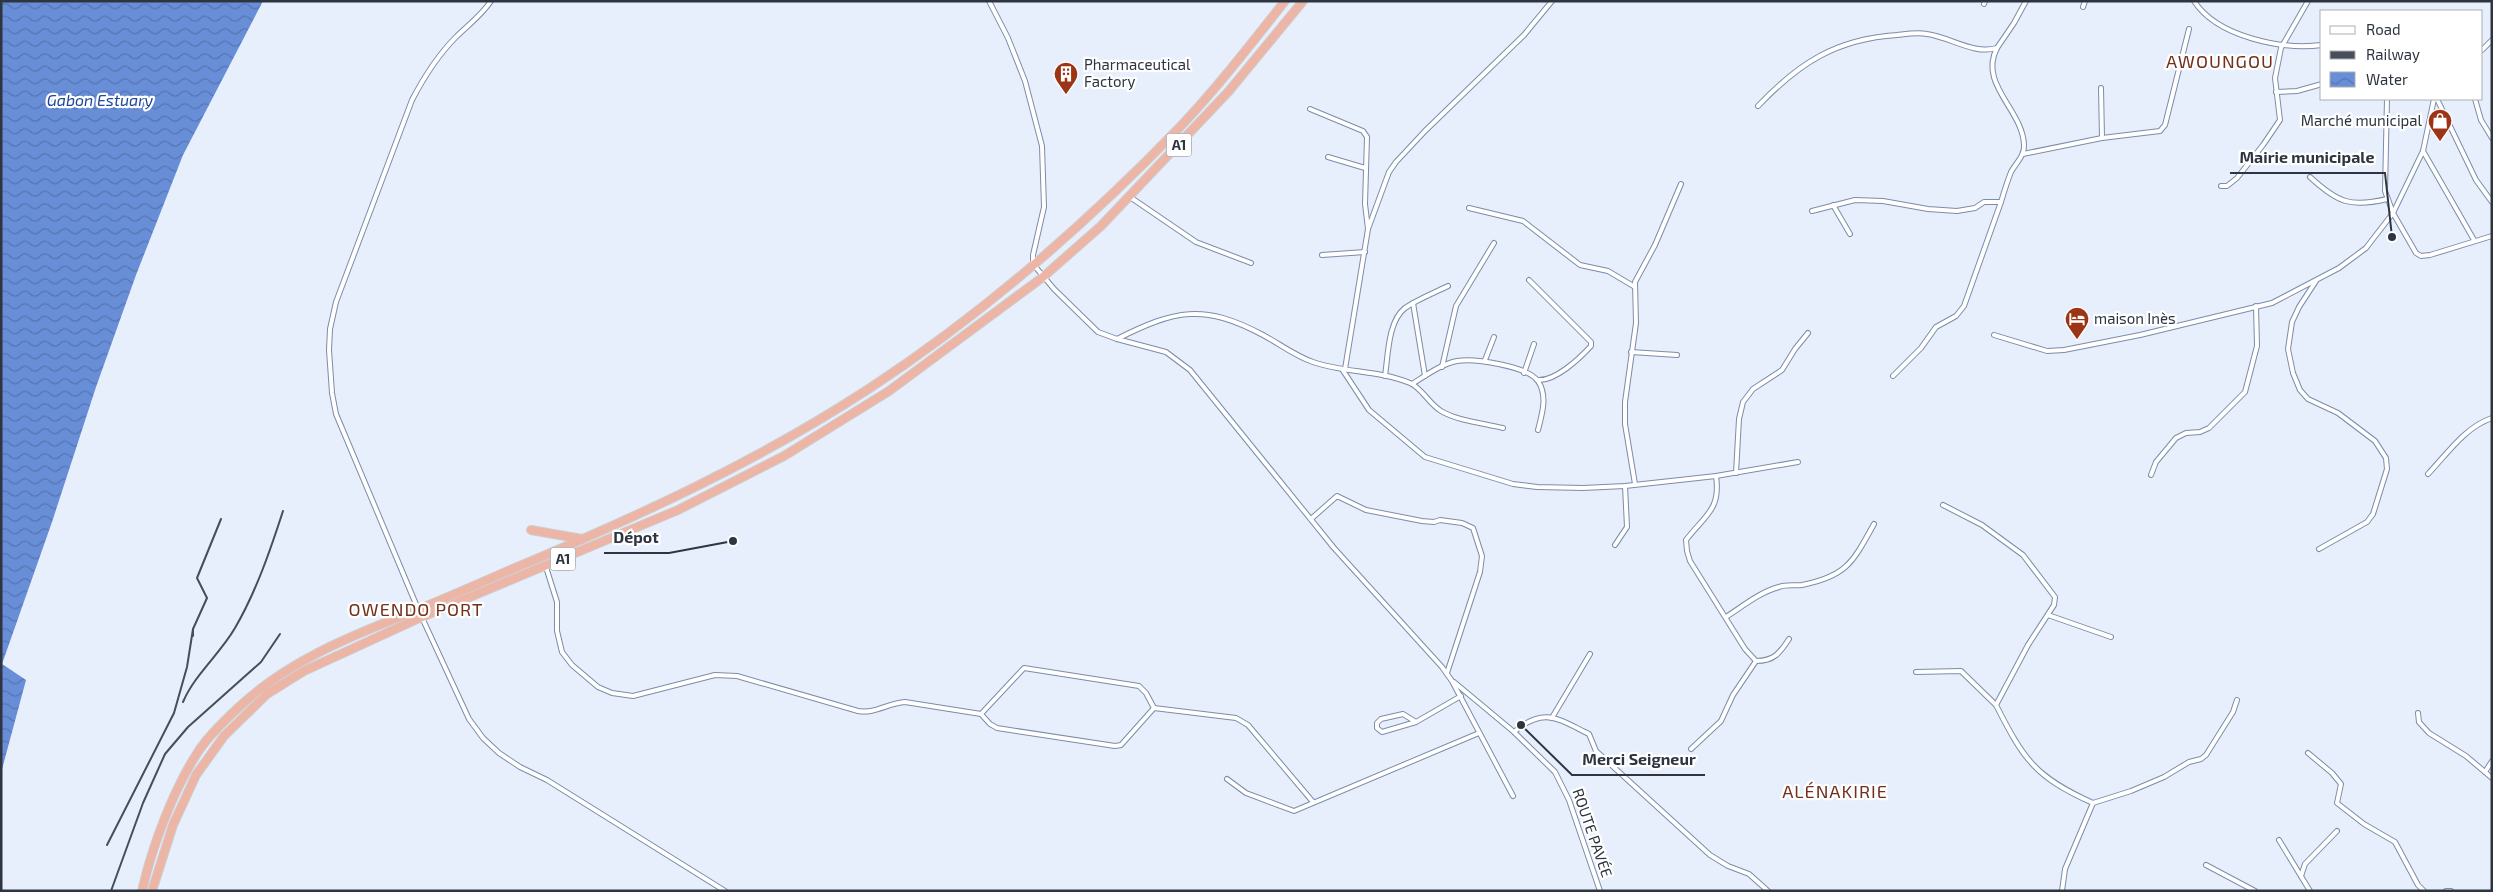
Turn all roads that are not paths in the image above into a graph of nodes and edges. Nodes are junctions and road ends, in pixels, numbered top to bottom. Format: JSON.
{"nodes":[{"id":1,"x":491,"y":1,"type":"edge"},
{"id":2,"x":989,"y":1,"type":"edge"},
{"id":3,"x":1285,"y":1,"type":"edge"},
{"id":4,"x":1302,"y":1,"type":"edge"},
{"id":5,"x":1552,"y":1,"type":"edge"},
{"id":6,"x":2026,"y":1,"type":"edge"},
{"id":7,"x":2085,"y":1,"type":"edge"},
{"id":8,"x":2194,"y":1,"type":"edge"},
{"id":9,"x":2308,"y":1,"type":"edge"},
{"id":10,"x":2083,"y":7,"type":"dead end"},
{"id":11,"x":2189,"y":29,"type":"dead end"},
{"id":12,"x":2492,"y":40,"type":"edge"},
{"id":13,"x":2283,"y":44,"type":"junction"},
{"id":14,"x":2320,"y":45,"type":"edge"},
{"id":15,"x":1997,"y":48,"type":"junction"},
{"id":16,"x":2483,"y":49,"type":"edge"},
{"id":17,"x":2320,"y":85,"type":"edge"},
{"id":18,"x":2101,"y":88,"type":"dead end"},
{"id":19,"x":2276,"y":92,"type":"junction"},
{"id":20,"x":2388,"y":100,"type":"edge"},
{"id":21,"x":2435,"y":100,"type":"edge"},
{"id":22,"x":2436,"y":100,"type":"edge"},
{"id":23,"x":2475,"y":100,"type":"edge"},
{"id":24,"x":1758,"y":106,"type":"dead end"},
{"id":25,"x":1310,"y":109,"type":"dead end"},
{"id":26,"x":2102,"y":138,"type":"junction"},
{"id":27,"x":2492,"y":138,"type":"edge"},
{"id":28,"x":2423,"y":151,"type":"junction"},
{"id":29,"x":2023,"y":154,"type":"junction"},
{"id":30,"x":1328,"y":157,"type":"dead end"},
{"id":31,"x":1364,"y":168,"type":"junction"},
{"id":32,"x":2310,"y":177,"type":"dead end"},
{"id":33,"x":1681,"y":184,"type":"dead end"},
{"id":34,"x":2221,"y":186,"type":"dead end"},
{"id":35,"x":1130,"y":197,"type":"junction"},
{"id":36,"x":2387,"y":198,"type":"junction"},
{"id":37,"x":2001,"y":202,"type":"junction"},
{"id":38,"x":2492,"y":202,"type":"edge"},
{"id":39,"x":1833,"y":205,"type":"junction"},
{"id":40,"x":1469,"y":208,"type":"dead end"},
{"id":41,"x":1812,"y":211,"type":"dead end"},
{"id":42,"x":2393,"y":213,"type":"junction"},
{"id":43,"x":1368,"y":229,"type":"junction"},
{"id":44,"x":1850,"y":234,"type":"dead end"},
{"id":45,"x":2492,"y":236,"type":"edge"},
{"id":46,"x":2474,"y":240,"type":"junction"},
{"id":47,"x":1494,"y":243,"type":"dead end"},
{"id":48,"x":1365,"y":252,"type":"junction"},
{"id":49,"x":1322,"y":255,"type":"dead end"},
{"id":50,"x":1251,"y":263,"type":"dead end"},
{"id":51,"x":1033,"y":264,"type":"junction"},
{"id":52,"x":1043,"y":277,"type":"junction"},
{"id":53,"x":1529,"y":280,"type":"dead end"},
{"id":54,"x":2316,"y":281,"type":"junction"},
{"id":55,"x":1448,"y":286,"type":"dead end"},
{"id":56,"x":1634,"y":287,"type":"junction"},
{"id":57,"x":1413,"y":303,"type":"junction"},
{"id":58,"x":2256,"y":306,"type":"junction"},
{"id":59,"x":1808,"y":333,"type":"dead end"},
{"id":60,"x":1994,"y":335,"type":"dead end"},
{"id":61,"x":1494,"y":338,"type":"dead end"},
{"id":62,"x":1116,"y":339,"type":"junction"},
{"id":63,"x":1534,"y":344,"type":"dead end"},
{"id":64,"x":1631,"y":352,"type":"junction"},
{"id":65,"x":1677,"y":355,"type":"dead end"},
{"id":66,"x":1485,"y":360,"type":"junction"},
{"id":67,"x":1442,"y":367,"type":"junction"},
{"id":68,"x":1343,"y":369,"type":"junction"},
{"id":69,"x":1524,"y":373,"type":"junction"},
{"id":70,"x":1385,"y":376,"type":"junction"},
{"id":71,"x":1425,"y":376,"type":"junction"},
{"id":72,"x":1893,"y":376,"type":"dead end"},
{"id":73,"x":1537,"y":380,"type":"junction"},
{"id":74,"x":1412,"y":384,"type":"junction"},
{"id":75,"x":2492,"y":418,"type":"edge"},
{"id":76,"x":1503,"y":428,"type":"dead end"},
{"id":77,"x":1538,"y":430,"type":"dead end"},
{"id":78,"x":1798,"y":462,"type":"dead end"},
{"id":79,"x":1736,"y":473,"type":"junction"},
{"id":80,"x":2428,"y":474,"type":"dead end"},
{"id":81,"x":2151,"y":475,"type":"dead end"},
{"id":82,"x":1716,"y":476,"type":"junction"},
{"id":83,"x":1635,"y":484,"type":"junction"},
{"id":84,"x":1625,"y":486,"type":"junction"},
{"id":85,"x":1943,"y":505,"type":"dead end"},
{"id":86,"x":1311,"y":519,"type":"junction"},
{"id":87,"x":1874,"y":524,"type":"dead end"},
{"id":88,"x":531,"y":530,"type":"dead end"},
{"id":89,"x":582,"y":539,"type":"junction"},
{"id":90,"x":1615,"y":545,"type":"dead end"},
{"id":91,"x":2319,"y":549,"type":"dead end"},
{"id":92,"x":542,"y":557,"type":"junction"},
{"id":93,"x":546,"y":567,"type":"junction"},
{"id":94,"x":418,"y":609,"type":"junction"},
{"id":95,"x":2048,"y":615,"type":"junction"},
{"id":96,"x":1726,"y":617,"type":"junction"},
{"id":97,"x":421,"y":618,"type":"junction"},
{"id":98,"x":2111,"y":637,"type":"dead end"},
{"id":99,"x":1789,"y":639,"type":"dead end"},
{"id":100,"x":1590,"y":654,"type":"dead end"},
{"id":101,"x":1756,"y":662,"type":"junction"},
{"id":102,"x":1916,"y":672,"type":"dead end"},
{"id":103,"x":1447,"y":673,"type":"junction"},
{"id":104,"x":1452,"y":681,"type":"junction"},
{"id":105,"x":1461,"y":696,"type":"junction"},
{"id":106,"x":2237,"y":700,"type":"dead end"},
{"id":107,"x":1996,"y":705,"type":"junction"},
{"id":108,"x":1154,"y":708,"type":"junction"},
{"id":109,"x":2418,"y":713,"type":"dead end"},
{"id":110,"x":981,"y":714,"type":"junction"},
{"id":111,"x":1553,"y":716,"type":"junction"},
{"id":112,"x":1416,"y":722,"type":"junction"},
{"id":113,"x":1514,"y":732,"type":"junction"},
{"id":114,"x":1479,"y":733,"type":"junction"},
{"id":115,"x":1691,"y":749,"type":"dead end"},
{"id":116,"x":2308,"y":753,"type":"dead end"},
{"id":117,"x":2492,"y":761,"type":"edge"},
{"id":118,"x":2485,"y":772,"type":"junction"},
{"id":119,"x":2492,"y":778,"type":"edge"},
{"id":120,"x":1227,"y":779,"type":"dead end"},
{"id":121,"x":1513,"y":796,"type":"dead end"},
{"id":122,"x":1313,"y":802,"type":"junction"},
{"id":123,"x":2093,"y":804,"type":"junction"},
{"id":124,"x":2337,"y":832,"type":"dead end"},
{"id":125,"x":2279,"y":840,"type":"dead end"},
{"id":126,"x":2206,"y":865,"type":"dead end"},
{"id":127,"x":2301,"y":876,"type":"junction"},
{"id":128,"x":142,"y":891,"type":"edge"},
{"id":129,"x":152,"y":891,"type":"edge"},
{"id":130,"x":725,"y":891,"type":"edge"},
{"id":131,"x":1600,"y":891,"type":"edge"},
{"id":132,"x":1768,"y":891,"type":"edge"},
{"id":133,"x":2062,"y":891,"type":"edge"},
{"id":134,"x":2255,"y":891,"type":"edge"},
{"id":135,"x":2310,"y":891,"type":"edge"},
{"id":136,"x":2424,"y":891,"type":"edge"},
{"id":137,"x":2446,"y":891,"type":"edge"},
{"id":138,"x":2451,"y":891,"type":"edge"}],
"edges":[{"from":1,"to":94,"type":"street"},
{"from":2,"to":51,"type":"street"},
{"from":3,"to":51,"type":"highway","number":"A1"},
{"from":4,"to":35,"type":"highway","number":"A1"},
{"from":5,"to":43,"type":"street"},
{"from":6,"to":15,"type":"street"},
{"from":7,"to":10,"type":"street"},
{"from":8,"to":13,"type":"street"},
{"from":9,"to":13,"type":"street"},
{"from":11,"to":26,"type":"street"},
{"from":12,"to":16,"type":"street"},
{"from":13,"to":14,"type":"street"},
{"from":13,"to":19,"type":"street"},
{"from":15,"to":24,"type":"street"},
{"from":15,"to":29,"type":"street"},
{"from":17,"to":19,"type":"street"},
{"from":18,"to":26,"type":"street"},
{"from":19,"to":34,"type":"street"},
{"from":20,"to":36,"type":"street"},
{"from":21,"to":28,"type":"street"},
{"from":22,"to":38,"type":"street"},
{"from":23,"to":27,"type":"street"},
{"from":25,"to":31,"type":"street"},
{"from":26,"to":29,"type":"street"},
{"from":28,"to":42,"type":"street"},
{"from":28,"to":46,"type":"street"},
{"from":29,"to":37,"type":"street"},
{"from":30,"to":31,"type":"street"},
{"from":31,"to":43,"type":"street"},
{"from":32,"to":36,"type":"street"},
{"from":33,"to":56,"type":"street"},
{"from":35,"to":50,"type":"street"},
{"from":35,"to":52,"type":"highway","number":"A1"},
{"from":36,"to":42,"type":"street"},
{"from":37,"to":39,"type":"street"},
{"from":37,"to":72,"type":"street"},
{"from":39,"to":41,"type":"street"},
{"from":39,"to":44,"type":"street"},
{"from":40,"to":56,"type":"street"},
{"from":42,"to":46,"type":"street"},
{"from":42,"to":54,"type":"street"},
{"from":43,"to":48,"type":"street"},
{"from":45,"to":46,"type":"street"},
{"from":47,"to":67,"type":"street"},
{"from":48,"to":49,"type":"street"},
{"from":48,"to":68,"type":"street"},
{"from":51,"to":52,"type":"street"},
{"from":51,"to":89,"type":"highway","number":"A1"},
{"from":52,"to":62,"type":"street"},
{"from":52,"to":93,"type":"highway","number":"A1"},
{"from":53,"to":73,"type":"street"},
{"from":54,"to":58,"type":"street"},
{"from":54,"to":91,"type":"street"},
{"from":55,"to":57,"type":"street"},
{"from":56,"to":64,"type":"street"},
{"from":57,"to":70,"type":"street"},
{"from":57,"to":71,"type":"street"},
{"from":58,"to":60,"type":"street"},
{"from":58,"to":81,"type":"street"},
{"from":59,"to":79,"type":"street"},
{"from":61,"to":66,"type":"street"},
{"from":62,"to":68,"type":"street"},
{"from":62,"to":86,"type":"street"},
{"from":63,"to":69,"type":"street"},
{"from":64,"to":65,"type":"street"},
{"from":64,"to":83,"type":"street"},
{"from":66,"to":67,"type":"street"},
{"from":66,"to":69,"type":"street"},
{"from":67,"to":71,"type":"street"},
{"from":68,"to":70,"type":"street"},
{"from":68,"to":84,"type":"street"},
{"from":69,"to":73,"type":"street"},
{"from":70,"to":74,"type":"street"},
{"from":71,"to":74,"type":"street"},
{"from":73,"to":77,"type":"street"},
{"from":74,"to":76,"type":"street"},
{"from":75,"to":80,"type":"street"},
{"from":78,"to":79,"type":"street"},
{"from":79,"to":82,"type":"street"},
{"from":82,"to":83,"type":"street"},
{"from":82,"to":96,"type":"street"},
{"from":83,"to":84,"type":"street"},
{"from":84,"to":90,"type":"street"},
{"from":85,"to":95,"type":"street"},
{"from":86,"to":103,"type":"street"},
{"from":86,"to":103,"type":"street"},
{"from":87,"to":96,"type":"street"},
{"from":88,"to":89,"type":"highway"},
{"from":89,"to":92,"type":"highway","number":"A1"},
{"from":92,"to":93,"type":"street"},
{"from":92,"to":94,"type":"highway","number":"A1"},
{"from":93,"to":97,"type":"highway","number":"A1"},
{"from":93,"to":110,"type":"street"},
{"from":94,"to":97,"type":"street"},
{"from":94,"to":128,"type":"highway","number":"A1"},
{"from":95,"to":98,"type":"street"},
{"from":95,"to":107,"type":"street"},
{"from":96,"to":101,"type":"street"},
{"from":97,"to":129,"type":"highway","number":"A1"},
{"from":97,"to":130,"type":"street"},
{"from":99,"to":101,"type":"street"},
{"from":100,"to":111,"type":"street"},
{"from":101,"to":115,"type":"street"},
{"from":102,"to":107,"type":"street"},
{"from":103,"to":104,"type":"street"},
{"from":104,"to":105,"type":"street"},
{"from":104,"to":113,"type":"street","name":"ROUTE PAVÉE"},
{"from":105,"to":112,"type":"street"},
{"from":105,"to":114,"type":"street"},
{"from":106,"to":123,"type":"street"},
{"from":107,"to":123,"type":"street"},
{"from":108,"to":110,"type":"street"},
{"from":108,"to":110,"type":"street"},
{"from":108,"to":122,"type":"street"},
{"from":109,"to":118,"type":"street"},
{"from":111,"to":113,"type":"street"},
{"from":111,"to":132,"type":"street"},
{"from":112,"to":112,"type":"street"},
{"from":113,"to":131,"type":"street","name":"ROUTE PAVÉE"},
{"from":114,"to":121,"type":"street"},
{"from":114,"to":122,"type":"street"},
{"from":116,"to":136,"type":"street"},
{"from":117,"to":118,"type":"street"},
{"from":118,"to":119,"type":"street"},
{"from":120,"to":122,"type":"street"},
{"from":123,"to":133,"type":"street"},
{"from":124,"to":127,"type":"street"},
{"from":125,"to":127,"type":"street"},
{"from":126,"to":134,"type":"street"},
{"from":127,"to":135,"type":"street"},
{"from":137,"to":138,"type":"street"}]}
